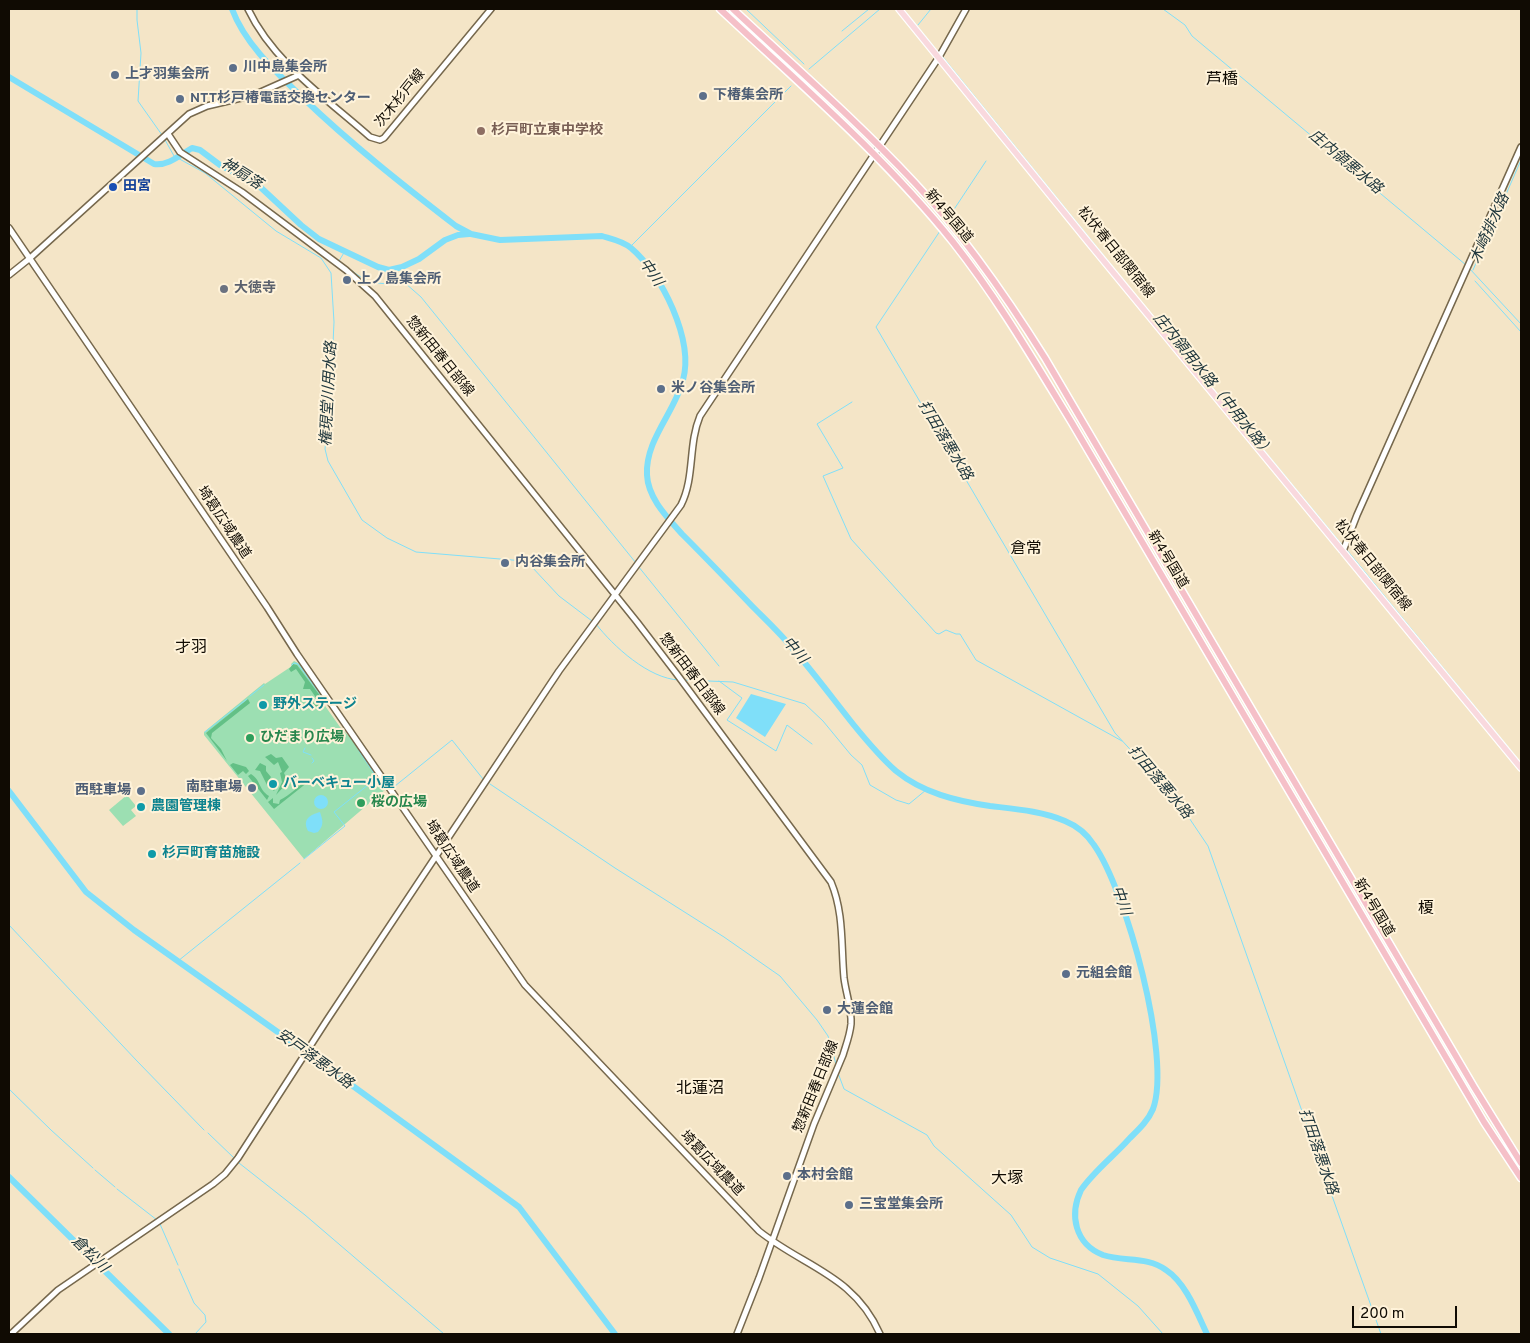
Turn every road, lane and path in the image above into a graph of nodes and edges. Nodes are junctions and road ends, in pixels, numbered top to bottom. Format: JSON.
{"nodes":[{"id":1,"x":248,"y":9,"type":"edge"},
{"id":2,"x":491,"y":9,"type":"edge"},
{"id":3,"x":720,"y":9,"type":"edge"},
{"id":4,"x":733,"y":9,"type":"edge"},
{"id":5,"x":900,"y":9,"type":"edge"},
{"id":6,"x":966,"y":9,"type":"edge"},
{"id":7,"x":939,"y":57,"type":"junction"},
{"id":8,"x":299,"y":75,"type":"junction"},
{"id":9,"x":168,"y":134,"type":"junction"},
{"id":10,"x":879,"y":146,"type":"junction"},
{"id":11,"x":1521,"y":147,"type":"edge"},
{"id":12,"x":874,"y":154,"type":"junction"},
{"id":13,"x":9,"y":228,"type":"edge"},
{"id":14,"x":29,"y":259,"type":"junction"},
{"id":15,"x":9,"y":275,"type":"edge"},
{"id":16,"x":1343,"y":550,"type":"junction"},
{"id":17,"x":614,"y":594,"type":"junction"},
{"id":18,"x":1521,"y":768,"type":"edge"},
{"id":19,"x":437,"y":856,"type":"junction"},
{"id":20,"x":1521,"y":1163,"type":"edge"},
{"id":21,"x":1521,"y":1178,"type":"edge"},
{"id":22,"x":772,"y":1241,"type":"junction"},
{"id":23,"x":11,"y":1334,"type":"edge"},
{"id":24,"x":737,"y":1334,"type":"edge"},
{"id":25,"x":880,"y":1334,"type":"edge"}],
"edges":[{"from":1,"to":8,"type":"street"},
{"from":2,"to":8,"type":"street","name":"次木杉戸線"},
{"from":3,"to":12,"type":"highway","name":"新4号国道"},
{"from":4,"to":10,"type":"highway","name":"新4号国道"},
{"from":5,"to":7,"type":"main road","name":"松伏春日部関宿線"},
{"from":6,"to":7,"type":"street"},
{"from":7,"to":10,"type":"street"},
{"from":7,"to":16,"type":"main road","name":"松伏春日部関宿線"},
{"from":8,"to":9,"type":"street"},
{"from":9,"to":14,"type":"street"},
{"from":9,"to":17,"type":"street","name":"惣新田春日部線"},
{"from":10,"to":12,"type":"street"},
{"from":10,"to":20,"type":"highway","name":"新4号国道"},
{"from":11,"to":16,"type":"street"},
{"from":12,"to":17,"type":"street"},
{"from":12,"to":21,"type":"highway","name":"新4号国道"},
{"from":13,"to":14,"type":"street","name":"埼葛広域農道"},
{"from":14,"to":15,"type":"street"},
{"from":14,"to":19,"type":"street","name":"埼葛広域農道"},
{"from":16,"to":18,"type":"main road","name":"松伏春日部関宿線"},
{"from":17,"to":19,"type":"street"},
{"from":17,"to":22,"type":"street","name":"惣新田春日部線"},
{"from":19,"to":22,"type":"street","name":"埼葛広域農道"},
{"from":19,"to":23,"type":"street"},
{"from":22,"to":24,"type":"street","name":"惣新田春日部線"},
{"from":22,"to":25,"type":"street","name":"埼葛広域農道"}]}
